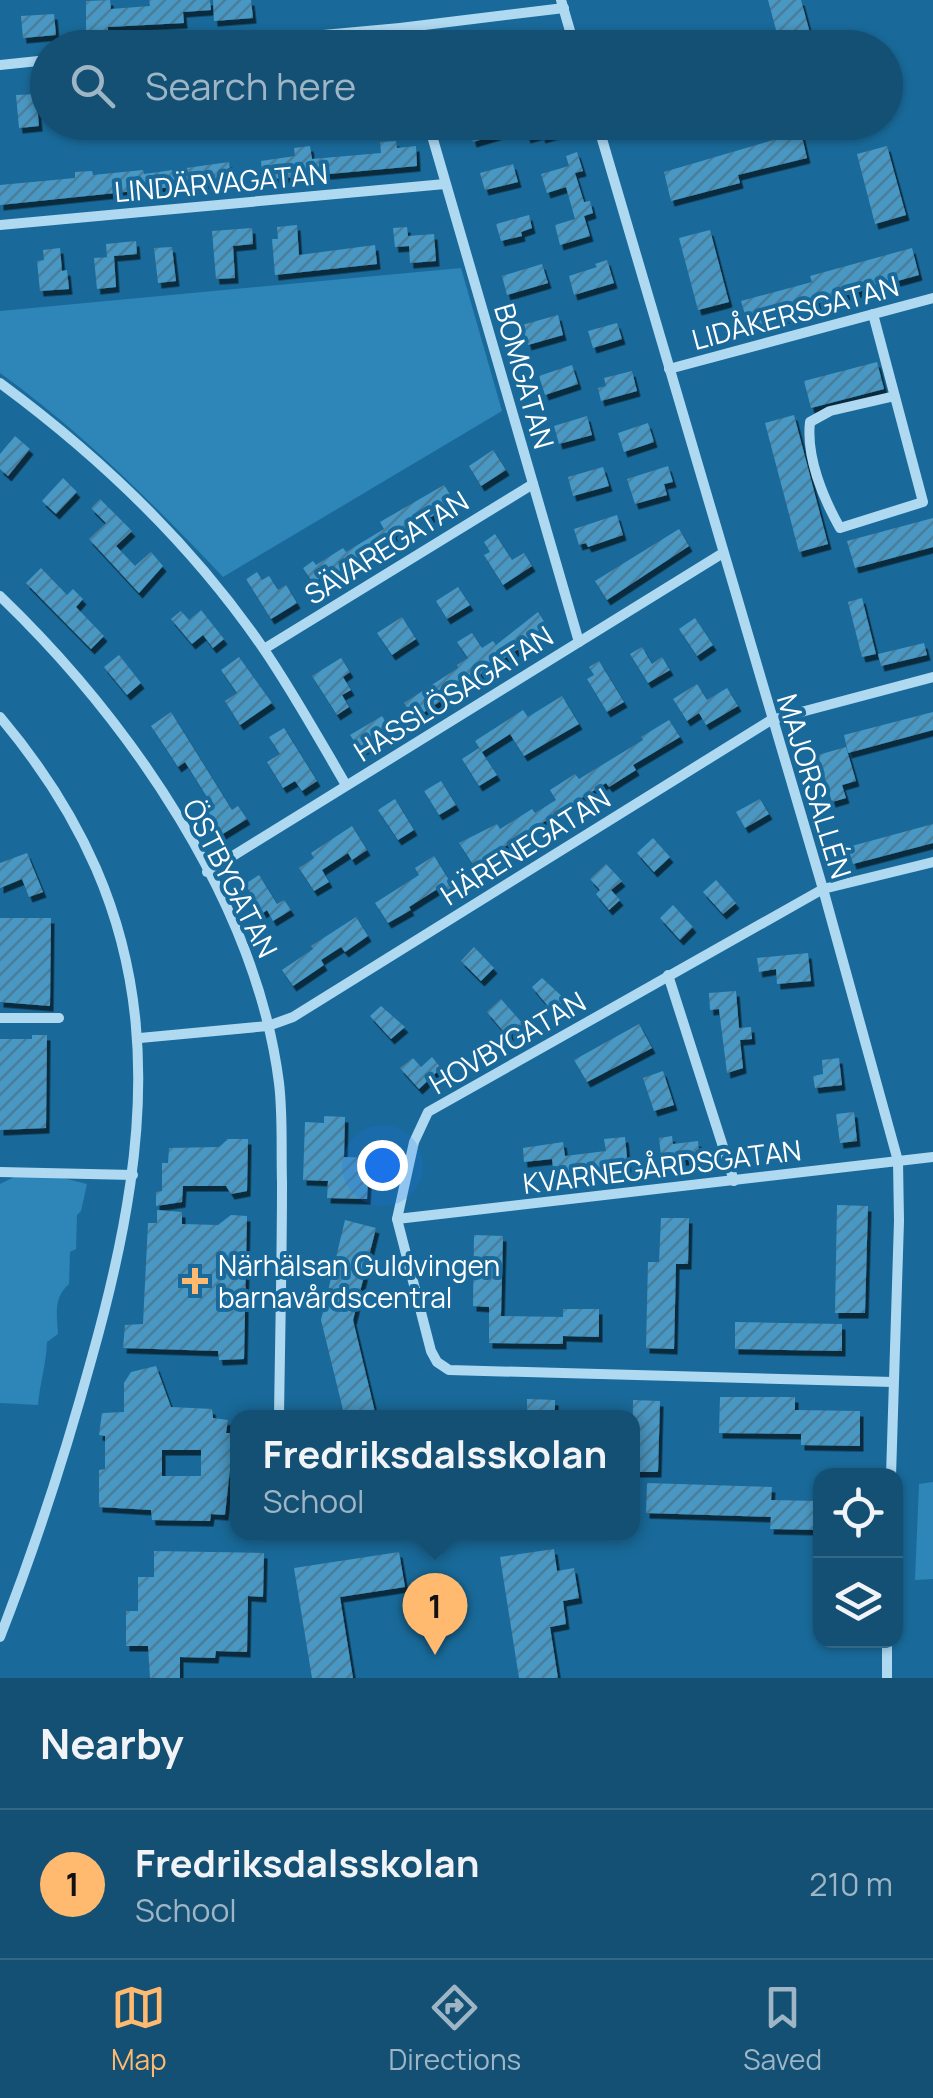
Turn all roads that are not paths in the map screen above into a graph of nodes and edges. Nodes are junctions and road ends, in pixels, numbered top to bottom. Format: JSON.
{"nodes":[{"id":1,"x":563,"y":4,"type":"edge"},
{"id":2,"x":400,"y":28,"type":"joint"},
{"id":3,"x":378,"y":30,"type":"edge"},
{"id":4,"x":570,"y":30,"type":"edge"},
{"id":5,"x":30,"y":62,"type":"edge"},
{"id":6,"x":0,"y":65,"type":"edge"},
{"id":7,"x":433,"y":140,"type":"edge"},
{"id":8,"x":602,"y":140,"type":"edge"},
{"id":9,"x":445,"y":184,"type":"junction"},
{"id":10,"x":0,"y":225,"type":"edge"},
{"id":11,"x":933,"y":298,"type":"edge"},
{"id":12,"x":873,"y":314,"type":"junction"},
{"id":13,"x":669,"y":369,"type":"junction"},
{"id":14,"x":0,"y":383,"type":"edge"},
{"id":15,"x":895,"y":396,"type":"junction"},
{"id":16,"x":533,"y":484,"type":"junction"},
{"id":17,"x":933,"y":501,"type":"edge"},
{"id":18,"x":920,"y":505,"type":"junction"},
{"id":19,"x":723,"y":552,"type":"junction"},
{"id":20,"x":0,"y":596,"type":"edge"},
{"id":21,"x":579,"y":642,"type":"junction"},
{"id":22,"x":264,"y":649,"type":"junction"},
{"id":23,"x":933,"y":676,"type":"edge"},
{"id":24,"x":0,"y":717,"type":"edge"},
{"id":25,"x":771,"y":720,"type":"junction"},
{"id":26,"x":346,"y":785,"type":"junction"},
{"id":27,"x":933,"y":862,"type":"edge"},
{"id":28,"x":207,"y":872,"type":"junction"},
{"id":29,"x":823,"y":888,"type":"junction"},
{"id":30,"x":668,"y":976,"type":"junction"},
{"id":31,"x":0,"y":1018,"type":"edge"},
{"id":32,"x":59,"y":1018,"type":"dead end"},
{"id":33,"x":268,"y":1026,"type":"junction"},
{"id":34,"x":140,"y":1038,"type":"junction"},
{"id":35,"x":933,"y":1158,"type":"edge"},
{"id":36,"x":898,"y":1161,"type":"junction"},
{"id":37,"x":0,"y":1172,"type":"edge"},
{"id":38,"x":133,"y":1175,"type":"junction"},
{"id":39,"x":734,"y":1182,"type":"junction"},
{"id":40,"x":397,"y":1219,"type":"junction"},
{"id":41,"x":893,"y":1382,"type":"junction"},
{"id":42,"x":278,"y":1410,"type":"edge"},
{"id":43,"x":890,"y":1468,"type":"edge"},
{"id":44,"x":0,"y":1636,"type":"edge"},
{"id":45,"x":887,"y":1648,"type":"edge"},
{"id":46,"x":886,"y":1678,"type":"edge"}],
"edges":[{"from":1,"to":2,"type":"street"},
{"from":1,"to":4,"type":"street"},
{"from":2,"to":3,"type":"street"},
{"from":5,"to":6,"type":"street"},
{"from":7,"to":9,"type":"street","name":"BOMGATAN"},
{"from":8,"to":13,"type":"street","name":"MAJORSALLÉN"},
{"from":9,"to":10,"type":"street","name":"LINDÄRVAGATAN"},
{"from":9,"to":16,"type":"street","name":"BOMGATAN"},
{"from":11,"to":12,"type":"street","name":"LIDÅKERSGATAN"},
{"from":12,"to":13,"type":"street","name":"LIDÅKERSGATAN"},
{"from":12,"to":15,"type":"street"},
{"from":13,"to":19,"type":"street","name":"MAJORSALLÉN"},
{"from":14,"to":22,"type":"street"},
{"from":15,"to":18,"type":"street"},
{"from":15,"to":18,"type":"street"},
{"from":16,"to":21,"type":"street","name":"BOMGATAN"},
{"from":16,"to":22,"type":"street","name":"SÄVAREGATAN"},
{"from":17,"to":18,"type":"street"},
{"from":19,"to":21,"type":"street","name":"HASSLÖSAGATAN"},
{"from":19,"to":25,"type":"street","name":"MAJORSALLÉN"},
{"from":20,"to":28,"type":"street","name":"ÖSTBYGATAN"},
{"from":21,"to":26,"type":"street","name":"HASSLÖSAGATAN"},
{"from":22,"to":26,"type":"street"},
{"from":23,"to":25,"type":"street","name":"HÄRENEGATAN"},
{"from":24,"to":34,"type":"street"},
{"from":25,"to":29,"type":"street","name":"MAJORSALLÉN"},
{"from":25,"to":33,"type":"street","name":"HÄRENEGATAN"},
{"from":26,"to":28,"type":"street","name":"HASSLÖSAGATAN"},
{"from":27,"to":29,"type":"street","name":"HOVBYGATAN"},
{"from":28,"to":33,"type":"street","name":"ÖSTBYGATAN"},
{"from":29,"to":30,"type":"street","name":"HOVBYGATAN"},
{"from":29,"to":36,"type":"street","name":"MAJORSALLÉN"},
{"from":30,"to":39,"type":"street"},
{"from":30,"to":40,"type":"street","name":"HOVBYGATAN"},
{"from":31,"to":32,"type":"street"},
{"from":33,"to":34,"type":"street","name":"HÄRENEGATAN"},
{"from":33,"to":42,"type":"street","name":"ÖSTBYGATAN"},
{"from":34,"to":38,"type":"street"},
{"from":35,"to":36,"type":"street","name":"KVARNEGÅRDSGATAN"},
{"from":36,"to":39,"type":"street","name":"KVARNEGÅRDSGATAN"},
{"from":36,"to":41,"type":"street","name":"MAJORSALLÉN"},
{"from":37,"to":38,"type":"street"},
{"from":38,"to":44,"type":"street"},
{"from":39,"to":40,"type":"street","name":"KVARNEGÅRDSGATAN"},
{"from":40,"to":41,"type":"street","name":"HOVBYGATAN"},
{"from":41,"to":43,"type":"street","name":"MAJORSALLÉN"},
{"from":45,"to":46,"type":"street"}]}
